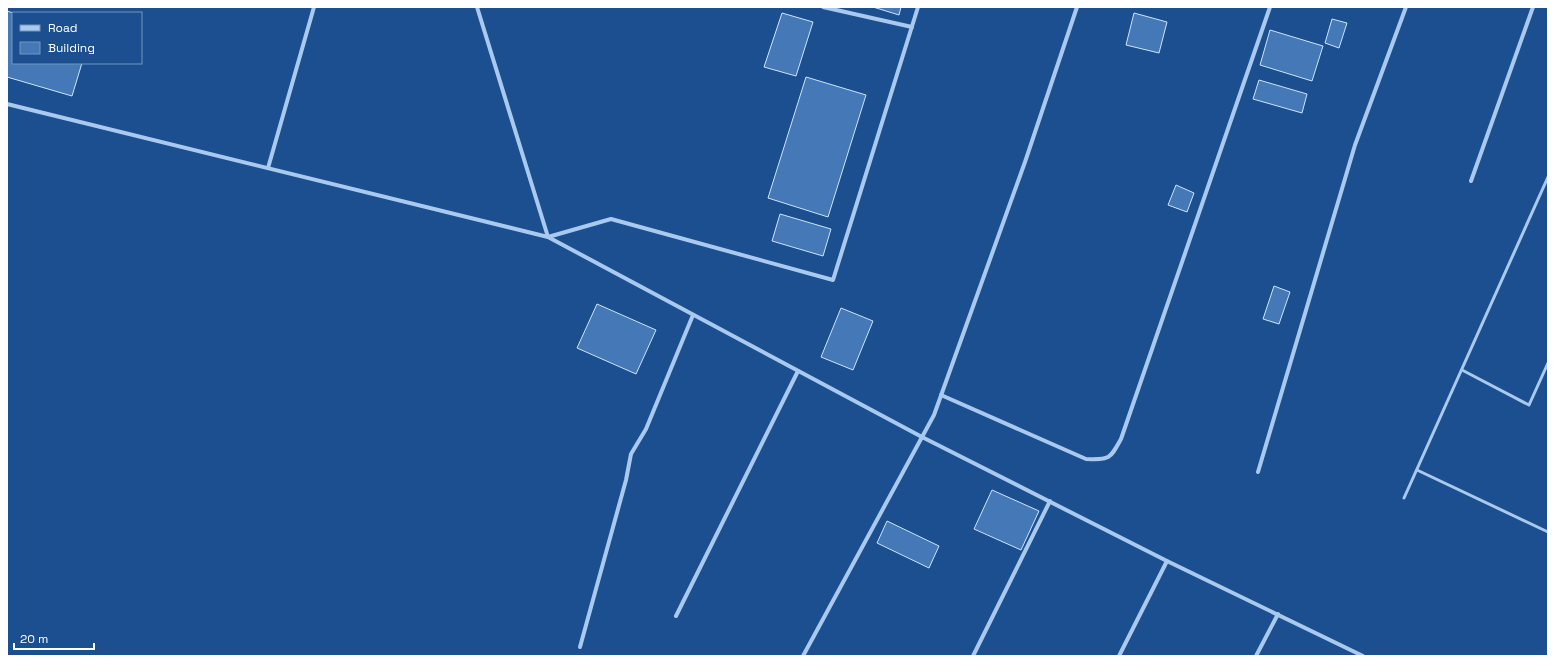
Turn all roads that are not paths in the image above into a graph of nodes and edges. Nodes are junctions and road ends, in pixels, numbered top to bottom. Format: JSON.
{"nodes":[{"id":1,"x":314,"y":7,"type":"edge"},
{"id":2,"x":477,"y":7,"type":"edge"},
{"id":3,"x":822,"y":7,"type":"edge"},
{"id":4,"x":918,"y":7,"type":"edge"},
{"id":5,"x":1077,"y":7,"type":"edge"},
{"id":6,"x":1270,"y":7,"type":"edge"},
{"id":7,"x":1406,"y":7,"type":"edge"},
{"id":8,"x":1533,"y":7,"type":"edge"},
{"id":9,"x":912,"y":27,"type":"junction"},
{"id":10,"x":7,"y":104,"type":"edge"},
{"id":11,"x":268,"y":168,"type":"junction"},
{"id":12,"x":1548,"y":177,"type":"edge"},
{"id":13,"x":1471,"y":181,"type":"dead end"},
{"id":14,"x":548,"y":237,"type":"junction"},
{"id":15,"x":693,"y":315,"type":"junction"},
{"id":16,"x":1548,"y":363,"type":"edge"},
{"id":17,"x":1462,"y":370,"type":"junction"},
{"id":18,"x":798,"y":371,"type":"junction"},
{"id":19,"x":941,"y":394,"type":"junction"},
{"id":20,"x":922,"y":437,"type":"junction"},
{"id":21,"x":1417,"y":470,"type":"junction"},
{"id":22,"x":1258,"y":472,"type":"dead end"},
{"id":23,"x":1404,"y":498,"type":"dead end"},
{"id":24,"x":1050,"y":501,"type":"junction"},
{"id":25,"x":1548,"y":532,"type":"edge"},
{"id":26,"x":1167,"y":561,"type":"junction"},
{"id":27,"x":1278,"y":614,"type":"junction"},
{"id":28,"x":676,"y":616,"type":"dead end"},
{"id":29,"x":580,"y":647,"type":"dead end"},
{"id":30,"x":803,"y":656,"type":"edge"},
{"id":31,"x":973,"y":656,"type":"edge"},
{"id":32,"x":1119,"y":656,"type":"edge"},
{"id":33,"x":1256,"y":656,"type":"edge"},
{"id":34,"x":1363,"y":656,"type":"edge"}],
"edges":[{"from":1,"to":11,"type":"street"},
{"from":2,"to":14,"type":"street"},
{"from":3,"to":9,"type":"street"},
{"from":4,"to":9,"type":"street"},
{"from":5,"to":19,"type":"street"},
{"from":6,"to":19,"type":"street"},
{"from":7,"to":22,"type":"street"},
{"from":8,"to":13,"type":"street"},
{"from":9,"to":14,"type":"street"},
{"from":10,"to":11,"type":"street"},
{"from":11,"to":14,"type":"street"},
{"from":12,"to":17,"type":"lane"},
{"from":14,"to":15,"type":"street"},
{"from":15,"to":18,"type":"street"},
{"from":15,"to":29,"type":"street"},
{"from":16,"to":17,"type":"lane"},
{"from":17,"to":21,"type":"lane"},
{"from":18,"to":20,"type":"street"},
{"from":18,"to":28,"type":"street"},
{"from":19,"to":20,"type":"street"},
{"from":20,"to":24,"type":"street"},
{"from":20,"to":30,"type":"street"},
{"from":21,"to":23,"type":"lane"},
{"from":21,"to":25,"type":"lane"},
{"from":24,"to":26,"type":"street"},
{"from":24,"to":31,"type":"street"},
{"from":26,"to":27,"type":"street"},
{"from":26,"to":32,"type":"street"},
{"from":27,"to":33,"type":"street"},
{"from":27,"to":34,"type":"street"}]}
